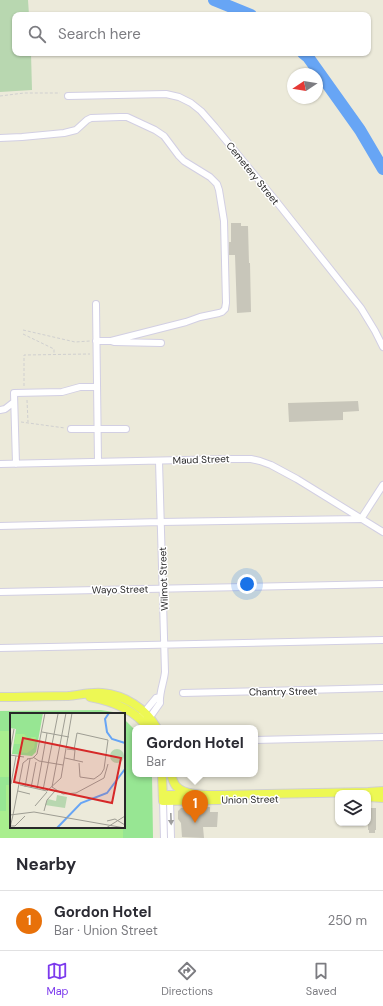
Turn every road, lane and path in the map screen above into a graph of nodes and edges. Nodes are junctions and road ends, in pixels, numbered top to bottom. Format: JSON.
{"nodes":[{"id":1,"x":60,"y":93,"type":"dead end"},
{"id":2,"x":0,"y":96,"type":"edge"},
{"id":3,"x":68,"y":96,"type":"dead end"},
{"id":4,"x":0,"y":138,"type":"edge"},
{"id":5,"x":96,"y":304,"type":"dead end"},
{"id":6,"x":23,"y":330,"type":"dead end"},
{"id":7,"x":23,"y":334,"type":"dead end"},
{"id":8,"x":93,"y":341,"type":"junction"},
{"id":9,"x":111,"y":341,"type":"junction"},
{"id":10,"x":161,"y":343,"type":"dead end"},
{"id":11,"x":383,"y":347,"type":"edge"},
{"id":12,"x":90,"y":354,"type":"dead end"},
{"id":13,"x":54,"y":355,"type":"junction"},
{"id":14,"x":97,"y":387,"type":"junction"},
{"id":15,"x":24,"y":389,"type":"dead end"},
{"id":16,"x":28,"y":396,"type":"dead end"},
{"id":17,"x":14,"y":402,"type":"junction"},
{"id":18,"x":0,"y":410,"type":"edge"},
{"id":19,"x":21,"y":422,"type":"dead end"},
{"id":20,"x":28,"y":423,"type":"junction"},
{"id":21,"x":126,"y":428,"type":"dead end"},
{"id":22,"x":71,"y":429,"type":"joint"},
{"id":23,"x":98,"y":429,"type":"junction"},
{"id":24,"x":159,"y":461,"type":"junction"},
{"id":25,"x":98,"y":462,"type":"junction"},
{"id":26,"x":0,"y":464,"type":"edge"},
{"id":27,"x":16,"y":464,"type":"junction"},
{"id":28,"x":383,"y":485,"type":"edge"},
{"id":29,"x":361,"y":519,"type":"junction"},
{"id":30,"x":161,"y":522,"type":"junction"},
{"id":31,"x":0,"y":526,"type":"edge"},
{"id":32,"x":383,"y":532,"type":"edge"},
{"id":33,"x":383,"y":584,"type":"edge"},
{"id":34,"x":163,"y":588,"type":"junction"},
{"id":35,"x":0,"y":592,"type":"edge"},
{"id":36,"x":383,"y":640,"type":"edge"},
{"id":37,"x":165,"y":644,"type":"junction"},
{"id":38,"x":0,"y":648,"type":"edge"},
{"id":39,"x":383,"y":688,"type":"edge"},
{"id":40,"x":183,"y":693,"type":"dead end"},
{"id":41,"x":0,"y":697,"type":"edge"},
{"id":42,"x":145,"y":720,"type":"edge"},
{"id":43,"x":383,"y":737,"type":"edge"},
{"id":44,"x":258,"y":740,"type":"edge"},
{"id":45,"x":162,"y":777,"type":"edge"},
{"id":46,"x":170,"y":777,"type":"edge"},
{"id":47,"x":171,"y":777,"type":"edge"},
{"id":48,"x":383,"y":791,"type":"edge"},
{"id":49,"x":212,"y":795,"type":"junction"},
{"id":50,"x":371,"y":797,"type":"edge"},
{"id":51,"x":166,"y":798,"type":"junction"},
{"id":52,"x":335,"y":798,"type":"edge"},
{"id":53,"x":383,"y":798,"type":"edge"},
{"id":54,"x":164,"y":838,"type":"edge"},
{"id":55,"x":171,"y":838,"type":"edge"}],
"edges":[{"from":1,"to":2,"type":"path"},
{"from":3,"to":11,"type":"street","name":"Cemetery Street"},
{"from":4,"to":9,"type":"street"},
{"from":5,"to":8,"type":"street"},
{"from":6,"to":8,"type":"path"},
{"from":7,"to":13,"type":"path"},
{"from":8,"to":9,"type":"street"},
{"from":8,"to":14,"type":"street"},
{"from":9,"to":10,"type":"street"},
{"from":12,"to":13,"type":"path"},
{"from":13,"to":15,"type":"path"},
{"from":14,"to":17,"type":"street"},
{"from":14,"to":23,"type":"street"},
{"from":16,"to":20,"type":"path"},
{"from":17,"to":18,"type":"street"},
{"from":17,"to":27,"type":"street"},
{"from":19,"to":20,"type":"path"},
{"from":20,"to":22,"type":"path"},
{"from":21,"to":23,"type":"street"},
{"from":22,"to":23,"type":"street"},
{"from":23,"to":25,"type":"street"},
{"from":24,"to":25,"type":"street","name":"Maud Street"},
{"from":24,"to":29,"type":"street","name":"Maud Street"},
{"from":24,"to":30,"type":"street","name":"Wilmot Street"},
{"from":25,"to":27,"type":"street","name":"Maud Street"},
{"from":26,"to":27,"type":"street","name":"Maud Street"},
{"from":28,"to":29,"type":"street"},
{"from":29,"to":30,"type":"street"},
{"from":29,"to":32,"type":"street","name":"Maud Street"},
{"from":30,"to":31,"type":"street"},
{"from":30,"to":34,"type":"street","name":"Wilmot Street"},
{"from":33,"to":34,"type":"street","name":"Wayo Street"},
{"from":34,"to":35,"type":"street","name":"Wayo Street"},
{"from":34,"to":37,"type":"street","name":"Wilmot Street"},
{"from":36,"to":37,"type":"street"},
{"from":37,"to":38,"type":"street"},
{"from":37,"to":42,"type":"street","name":"Wilmot Street"},
{"from":39,"to":40,"type":"street","name":"Chantry Street"},
{"from":41,"to":42,"type":"main road"},
{"from":43,"to":44,"type":"street"},
{"from":45,"to":51,"type":"main road"},
{"from":46,"to":51,"type":"main road"},
{"from":47,"to":49,"type":"main road","name":"Union Street"},
{"from":48,"to":49,"type":"main road","name":"Union Street"},
{"from":49,"to":51,"type":"main road","name":"Union Street"},
{"from":50,"to":53,"type":"main road"},
{"from":51,"to":52,"type":"main road","name":"Union Street"},
{"from":51,"to":54,"type":"street"},
{"from":51,"to":55,"type":"street","one_way":true}]}
